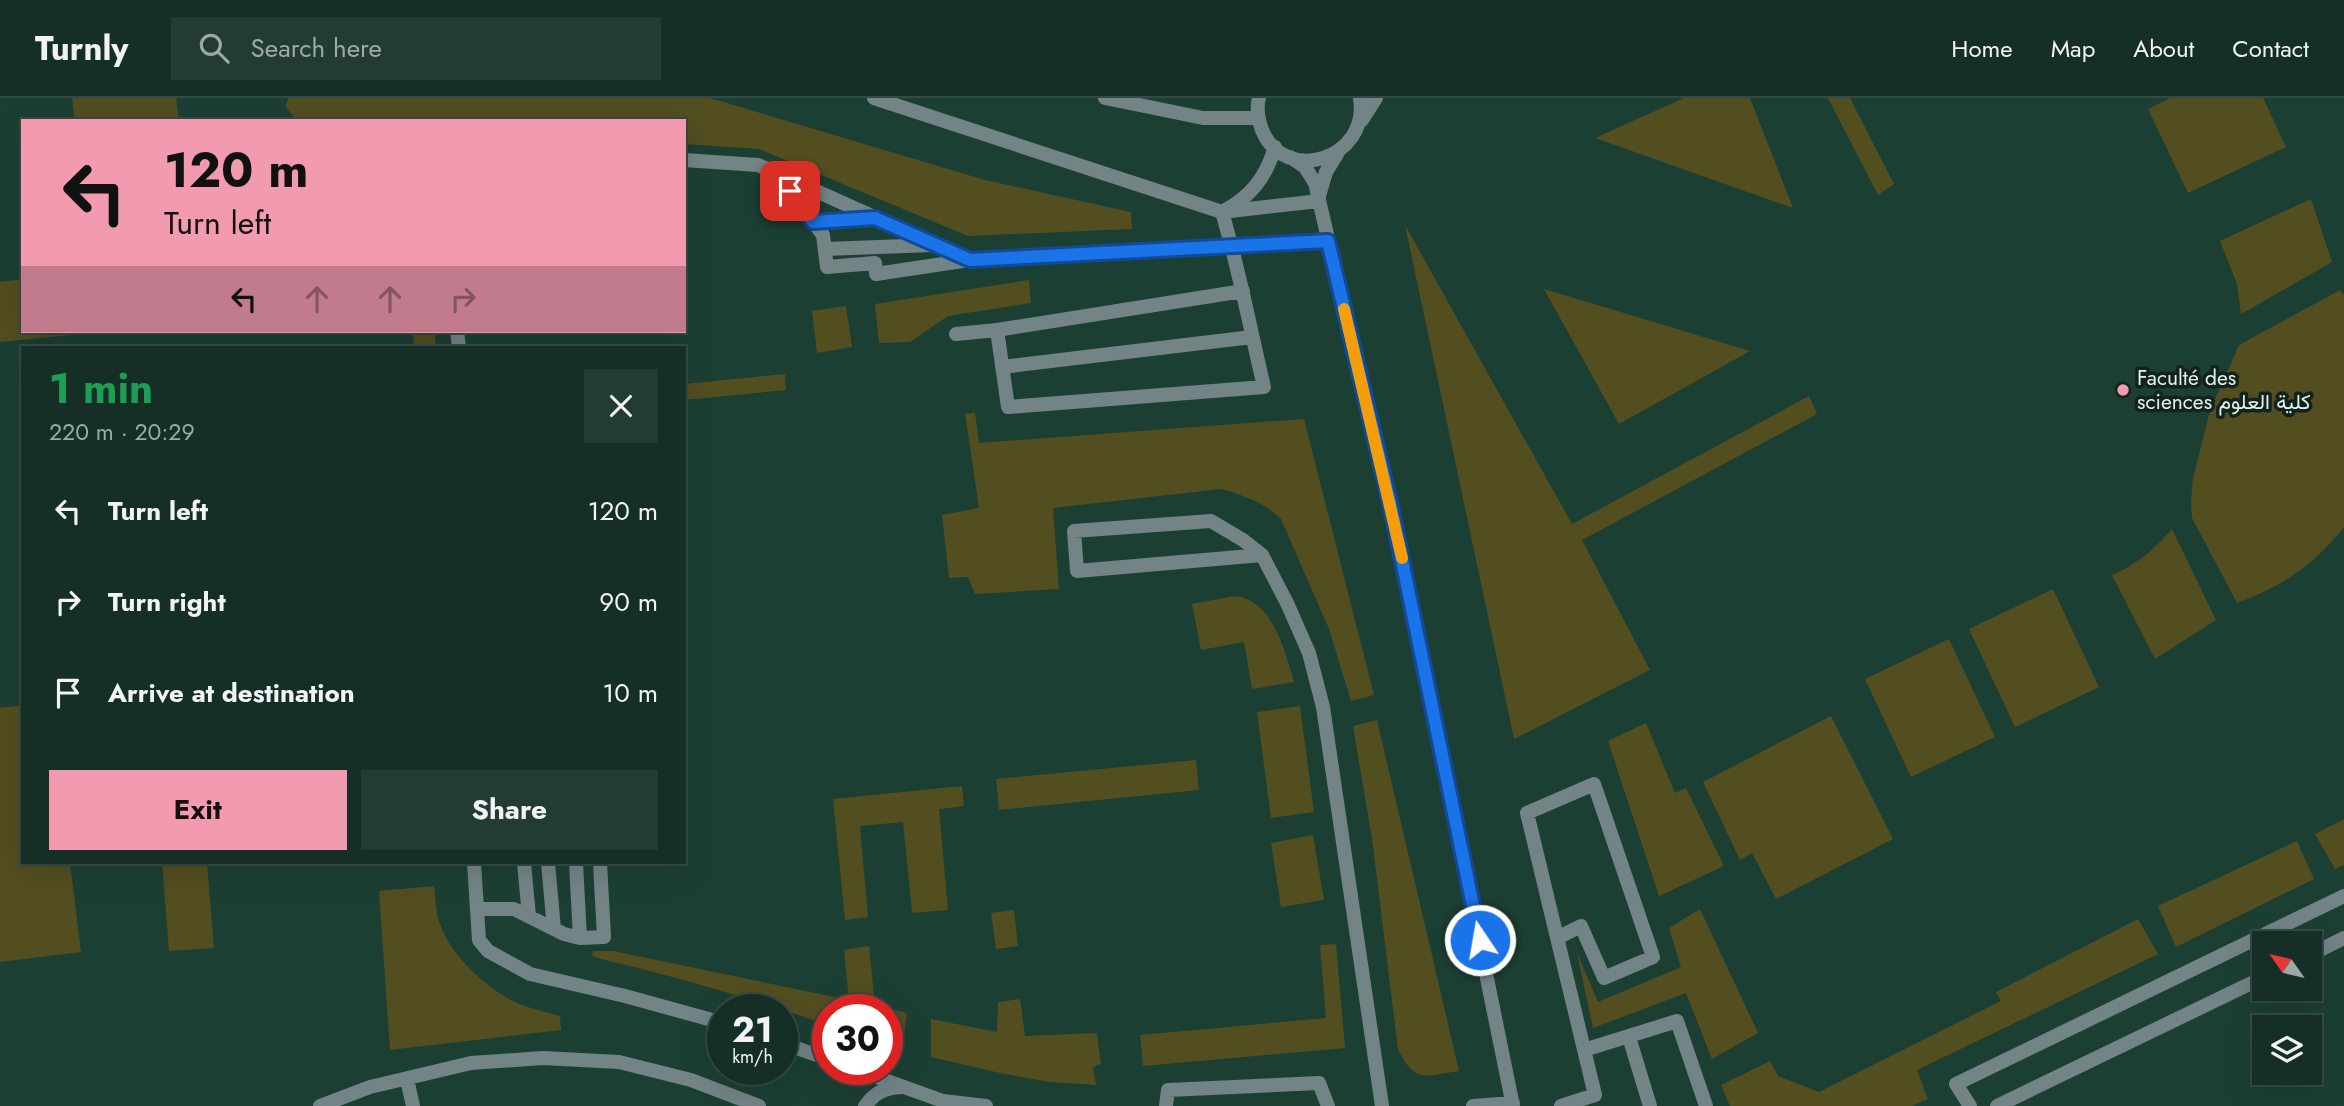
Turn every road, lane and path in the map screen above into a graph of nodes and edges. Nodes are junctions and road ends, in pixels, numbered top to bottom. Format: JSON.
{"nodes":[{"id":1,"x":874,"y":98,"type":"edge"},
{"id":2,"x":1105,"y":98,"type":"edge"},
{"id":3,"x":1259,"y":98,"type":"edge"},
{"id":4,"x":1360,"y":98,"type":"edge"},
{"id":5,"x":1376,"y":98,"type":"edge"},
{"id":6,"x":1258,"y":118,"type":"junction"},
{"id":7,"x":1359,"y":124,"type":"junction"},
{"id":8,"x":1275,"y":147,"type":"junction"},
{"id":9,"x":1339,"y":151,"type":"junction"},
{"id":10,"x":1290,"y":157,"type":"junction"},
{"id":11,"x":686,"y":160,"type":"edge"},
{"id":12,"x":779,"y":175,"type":"junction"},
{"id":13,"x":1319,"y":201,"type":"junction"},
{"id":14,"x":1222,"y":212,"type":"junction"},
{"id":15,"x":875,"y":218,"type":"junction"},
{"id":16,"x":813,"y":222,"type":"junction"},
{"id":17,"x":1328,"y":241,"type":"junction"},
{"id":18,"x":936,"y":244,"type":"junction"},
{"id":19,"x":1233,"y":245,"type":"junction"},
{"id":20,"x":825,"y":249,"type":"junction"},
{"id":21,"x":970,"y":260,"type":"junction"},
{"id":22,"x":1243,"y":291,"type":"junction"},
{"id":23,"x":997,"y":330,"type":"junction"},
{"id":24,"x":956,"y":334,"type":"dead end"},
{"id":25,"x":1252,"y":337,"type":"junction"},
{"id":26,"x":1002,"y":367,"type":"junction"},
{"id":27,"x":1262,"y":555,"type":"junction"},
{"id":28,"x":474,"y":864,"type":"edge"},
{"id":29,"x":524,"y":864,"type":"edge"},
{"id":30,"x":548,"y":864,"type":"edge"},
{"id":31,"x":576,"y":864,"type":"edge"},
{"id":32,"x":600,"y":864,"type":"edge"},
{"id":33,"x":2344,"y":896,"type":"edge"},
{"id":34,"x":477,"y":909,"type":"junction"},
{"id":35,"x":529,"y":916,"type":"junction"},
{"id":36,"x":554,"y":929,"type":"junction"},
{"id":37,"x":580,"y":938,"type":"junction"},
{"id":38,"x":1557,"y":938,"type":"junction"},
{"id":39,"x":2344,"y":939,"type":"edge"},
{"id":40,"x":2322,"y":949,"type":"edge"},
{"id":41,"x":2252,"y":983,"type":"edge"},
{"id":42,"x":707,"y":1019,"type":"edge"},
{"id":43,"x":1629,"y":1037,"type":"junction"},
{"id":44,"x":1584,"y":1050,"type":"junction"},
{"id":45,"x":407,"y":1079,"type":"junction"},
{"id":46,"x":865,"y":1085,"type":"edge"},
{"id":47,"x":898,"y":1085,"type":"edge"},
{"id":48,"x":904,"y":1087,"type":"junction"},
{"id":49,"x":1597,"y":1100,"type":"edge"},
{"id":50,"x":947,"y":1104,"type":"edge"},
{"id":51,"x":1513,"y":1104,"type":"edge"},
{"id":52,"x":865,"y":1105,"type":"edge"},
{"id":53,"x":320,"y":1106,"type":"edge"},
{"id":54,"x":413,"y":1106,"type":"edge"},
{"id":55,"x":759,"y":1106,"type":"edge"},
{"id":56,"x":986,"y":1106,"type":"edge"},
{"id":57,"x":1166,"y":1106,"type":"edge"},
{"id":58,"x":1328,"y":1106,"type":"edge"},
{"id":59,"x":1382,"y":1106,"type":"edge"},
{"id":60,"x":1473,"y":1106,"type":"edge"},
{"id":61,"x":1561,"y":1106,"type":"edge"},
{"id":62,"x":1650,"y":1106,"type":"edge"},
{"id":63,"x":1706,"y":1106,"type":"edge"},
{"id":64,"x":1970,"y":1106,"type":"edge"},
{"id":65,"x":1997,"y":1106,"type":"edge"}],
"edges":[{"from":1,"to":14,"type":"street"},
{"from":2,"to":6,"type":"street"},
{"from":3,"to":6,"type":"street"},
{"from":4,"to":7,"type":"street"},
{"from":5,"to":7,"type":"street"},
{"from":6,"to":8,"type":"street"},
{"from":7,"to":9,"type":"street"},
{"from":8,"to":10,"type":"street"},
{"from":8,"to":14,"type":"street"},
{"from":9,"to":10,"type":"street"},
{"from":9,"to":13,"type":"street"},
{"from":10,"to":13,"type":"street"},
{"from":11,"to":12,"type":"street"},
{"from":12,"to":15,"type":"street"},
{"from":12,"to":16,"type":"street"},
{"from":13,"to":14,"type":"street"},
{"from":13,"to":17,"type":"street"},
{"from":14,"to":19,"type":"street"},
{"from":15,"to":16,"type":"street"},
{"from":15,"to":18,"type":"street"},
{"from":16,"to":20,"type":"street"},
{"from":17,"to":19,"type":"street"},
{"from":17,"to":51,"type":"street"},
{"from":18,"to":20,"type":"street"},
{"from":18,"to":21,"type":"street"},
{"from":19,"to":21,"type":"street"},
{"from":19,"to":22,"type":"street"},
{"from":20,"to":21,"type":"street"},
{"from":22,"to":23,"type":"street"},
{"from":22,"to":25,"type":"street"},
{"from":23,"to":24,"type":"street"},
{"from":23,"to":26,"type":"street"},
{"from":25,"to":26,"type":"street"},
{"from":25,"to":26,"type":"street"},
{"from":27,"to":27,"type":"street"},
{"from":27,"to":59,"type":"street"},
{"from":28,"to":34,"type":"street"},
{"from":29,"to":35,"type":"street"},
{"from":30,"to":36,"type":"street"},
{"from":31,"to":37,"type":"street"},
{"from":32,"to":37,"type":"street"},
{"from":33,"to":64,"type":"street"},
{"from":34,"to":35,"type":"street"},
{"from":34,"to":42,"type":"street"},
{"from":35,"to":36,"type":"street"},
{"from":36,"to":37,"type":"street"},
{"from":38,"to":38,"type":"street"},
{"from":38,"to":44,"type":"street"},
{"from":39,"to":40,"type":"street"},
{"from":41,"to":65,"type":"street"},
{"from":43,"to":44,"type":"street"},
{"from":43,"to":62,"type":"street"},
{"from":43,"to":63,"type":"street"},
{"from":44,"to":49,"type":"street"},
{"from":45,"to":53,"type":"street"},
{"from":45,"to":54,"type":"street"},
{"from":45,"to":55,"type":"street"},
{"from":46,"to":52,"type":"street"},
{"from":47,"to":48,"type":"street"},
{"from":48,"to":50,"type":"street"},
{"from":48,"to":52,"type":"street"},
{"from":49,"to":61,"type":"street"},
{"from":50,"to":56,"type":"street"},
{"from":51,"to":60,"type":"street"},
{"from":57,"to":58,"type":"street"}]}
